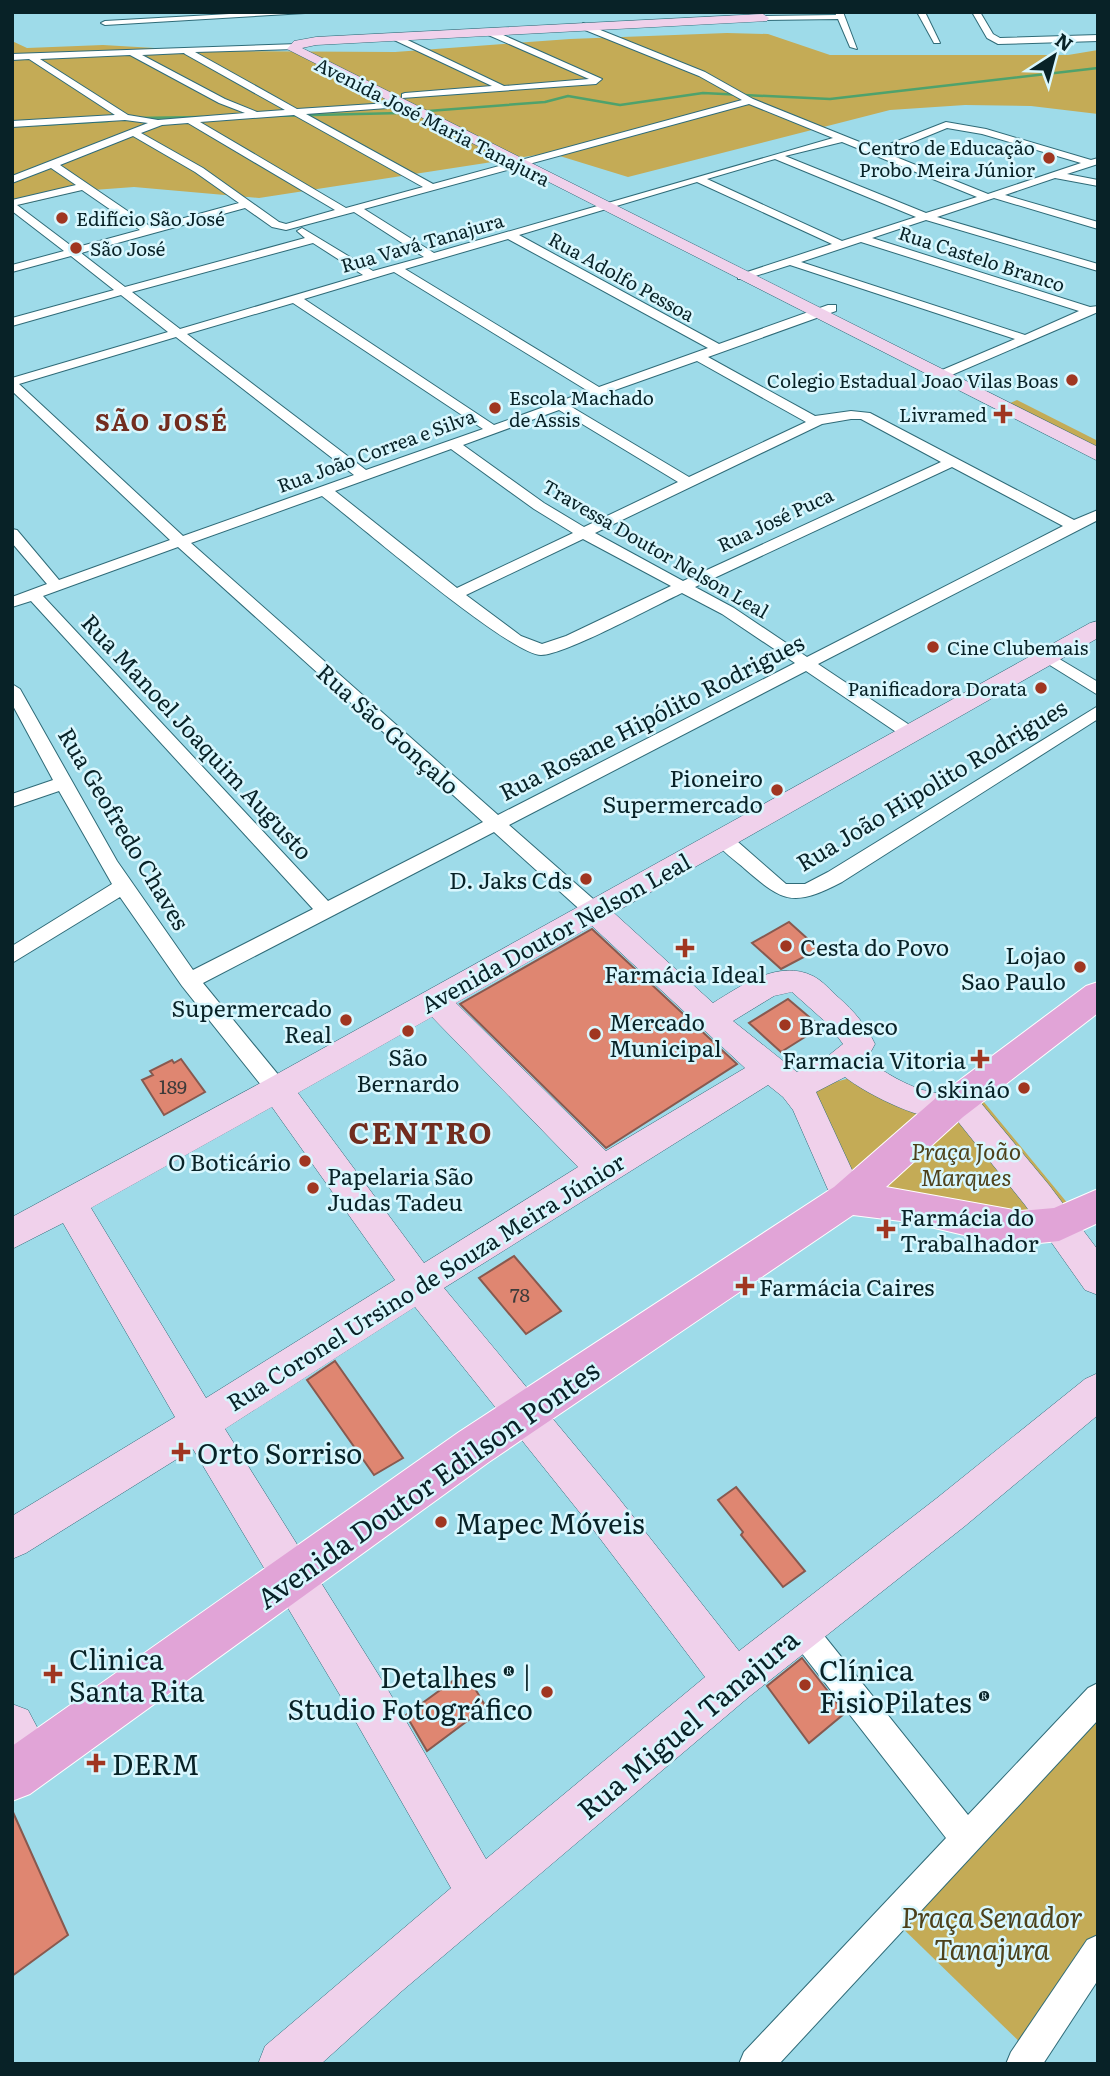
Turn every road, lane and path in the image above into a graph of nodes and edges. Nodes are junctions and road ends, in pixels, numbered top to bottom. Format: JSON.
{"nodes":[{"id":1,"x":318,"y":12,"type":"edge"},
{"id":2,"x":921,"y":12,"type":"edge"},
{"id":3,"x":976,"y":13,"type":"edge"},
{"id":4,"x":988,"y":13,"type":"edge"},
{"id":5,"x":761,"y":15,"type":"edge"},
{"id":6,"x":839,"y":15,"type":"edge"},
{"id":7,"x":197,"y":19,"type":"edge"},
{"id":8,"x":105,"y":23,"type":"dead end"},
{"id":9,"x":583,"y":26,"type":"junction"},
{"id":10,"x":489,"y":32,"type":"junction"},
{"id":11,"x":395,"y":37,"type":"junction"},
{"id":12,"x":1098,"y":38,"type":"edge"},
{"id":13,"x":324,"y":41,"type":"junction"},
{"id":14,"x":937,"y":41,"type":"dead end"},
{"id":15,"x":295,"y":46,"type":"junction"},
{"id":16,"x":193,"y":47,"type":"junction"},
{"id":17,"x":854,"y":47,"type":"dead end"},
{"id":18,"x":129,"y":51,"type":"junction"},
{"id":19,"x":12,"y":57,"type":"edge"},
{"id":20,"x":30,"y":57,"type":"junction"},
{"id":21,"x":336,"y":67,"type":"junction"},
{"id":22,"x":502,"y":88,"type":"junction"},
{"id":23,"x":403,"y":100,"type":"junction"},
{"id":24,"x":750,"y":101,"type":"junction"},
{"id":25,"x":294,"y":112,"type":"junction"},
{"id":26,"x":257,"y":113,"type":"junction"},
{"id":27,"x":125,"y":117,"type":"junction"},
{"id":28,"x":190,"y":120,"type":"junction"},
{"id":29,"x":160,"y":122,"type":"junction"},
{"id":30,"x":12,"y":124,"type":"edge"},
{"id":31,"x":133,"y":132,"type":"junction"},
{"id":32,"x":842,"y":139,"type":"junction"},
{"id":33,"x":879,"y":152,"type":"junction"},
{"id":34,"x":776,"y":156,"type":"junction"},
{"id":35,"x":516,"y":157,"type":"junction"},
{"id":36,"x":1094,"y":162,"type":"edge"},
{"id":37,"x":52,"y":164,"type":"junction"},
{"id":38,"x":1053,"y":175,"type":"junction"},
{"id":39,"x":698,"y":179,"type":"junction"},
{"id":40,"x":12,"y":180,"type":"edge"},
{"id":41,"x":1098,"y":183,"type":"edge"},
{"id":42,"x":85,"y":186,"type":"junction"},
{"id":43,"x":431,"y":187,"type":"junction"},
{"id":44,"x":991,"y":196,"type":"junction"},
{"id":45,"x":248,"y":204,"type":"junction"},
{"id":46,"x":12,"y":205,"type":"edge"},
{"id":47,"x":610,"y":205,"type":"junction"},
{"id":48,"x":349,"y":210,"type":"junction"},
{"id":49,"x":926,"y":217,"type":"junction"},
{"id":50,"x":294,"y":225,"type":"junction"},
{"id":51,"x":1098,"y":226,"type":"edge"},
{"id":52,"x":150,"y":232,"type":"junction"},
{"id":53,"x":510,"y":235,"type":"junction"},
{"id":54,"x":313,"y":239,"type":"junction"},
{"id":55,"x":863,"y":239,"type":"junction"},
{"id":56,"x":843,"y":245,"type":"junction"},
{"id":57,"x":71,"y":253,"type":"junction"},
{"id":58,"x":432,"y":257,"type":"junction"},
{"id":59,"x":791,"y":262,"type":"junction"},
{"id":60,"x":395,"y":268,"type":"junction"},
{"id":61,"x":1098,"y":268,"type":"edge"},
{"id":62,"x":12,"y":269,"type":"edge"},
{"id":63,"x":371,"y":275,"type":"junction"},
{"id":64,"x":750,"y":275,"type":"junction"},
{"id":65,"x":123,"y":292,"type":"junction"},
{"id":66,"x":294,"y":298,"type":"junction"},
{"id":67,"x":1094,"y":309,"type":"edge"},
{"id":68,"x":824,"y":310,"type":"junction"},
{"id":69,"x":12,"y":322,"type":"edge"},
{"id":70,"x":177,"y":334,"type":"junction"},
{"id":71,"x":1026,"y":339,"type":"junction"},
{"id":72,"x":717,"y":348,"type":"junction"},
{"id":73,"x":696,"y":355,"type":"junction"},
{"id":74,"x":947,"y":372,"type":"junction"},
{"id":75,"x":12,"y":383,"type":"edge"},
{"id":76,"x":597,"y":391,"type":"junction"},
{"id":77,"x":559,"y":405,"type":"junction"},
{"id":78,"x":818,"y":421,"type":"junction"},
{"id":79,"x":492,"y":429,"type":"junction"},
{"id":80,"x":1098,"y":440,"type":"edge"},
{"id":81,"x":451,"y":443,"type":"junction"},
{"id":82,"x":1098,"y":455,"type":"edge"},
{"id":83,"x":952,"y":462,"type":"junction"},
{"id":84,"x":363,"y":475,"type":"junction"},
{"id":85,"x":689,"y":483,"type":"junction"},
{"id":86,"x":323,"y":489,"type":"junction"},
{"id":87,"x":1098,"y":514,"type":"edge"},
{"id":88,"x":1074,"y":526,"type":"junction"},
{"id":89,"x":12,"y":533,"type":"edge"},
{"id":90,"x":585,"y":534,"type":"junction"},
{"id":91,"x":181,"y":542,"type":"junction"},
{"id":92,"x":684,"y":586,"type":"junction"},
{"id":93,"x":57,"y":587,"type":"junction"},
{"id":94,"x":456,"y":594,"type":"junction"},
{"id":95,"x":34,"y":595,"type":"junction"},
{"id":96,"x":12,"y":602,"type":"edge"},
{"id":97,"x":1098,"y":628,"type":"edge"},
{"id":98,"x":1046,"y":656,"type":"junction"},
{"id":99,"x":807,"y":666,"type":"junction"},
{"id":100,"x":12,"y":689,"type":"edge"},
{"id":101,"x":1098,"y":690,"type":"edge"},
{"id":102,"x":1098,"y":711,"type":"edge"},
{"id":103,"x":911,"y":734,"type":"junction"},
{"id":104,"x":65,"y":782,"type":"junction"},
{"id":105,"x":12,"y":801,"type":"edge"},
{"id":106,"x":496,"y":822,"type":"junction"},
{"id":107,"x":723,"y":839,"type":"junction"},
{"id":108,"x":123,"y":886,"type":"junction"},
{"id":109,"x":325,"y":910,"type":"junction"},
{"id":110,"x":593,"y":910,"type":"junction"},
{"id":111,"x":12,"y":956,"type":"edge"},
{"id":112,"x":189,"y":981,"type":"junction"},
{"id":113,"x":1098,"y":995,"type":"edge"},
{"id":114,"x":433,"y":999,"type":"junction"},
{"id":115,"x":711,"y":1020,"type":"junction"},
{"id":116,"x":847,"y":1060,"type":"junction"},
{"id":117,"x":781,"y":1079,"type":"junction"},
{"id":118,"x":277,"y":1089,"type":"junction"},
{"id":119,"x":954,"y":1103,"type":"junction"},
{"id":120,"x":602,"y":1169,"type":"junction"},
{"id":121,"x":848,"y":1198,"type":"junction"},
{"id":122,"x":70,"y":1203,"type":"junction"},
{"id":123,"x":1098,"y":1205,"type":"edge"},
{"id":124,"x":1059,"y":1224,"type":"junction"},
{"id":125,"x":12,"y":1234,"type":"edge"},
{"id":126,"x":1098,"y":1279,"type":"edge"},
{"id":127,"x":419,"y":1283,"type":"junction"},
{"id":128,"x":1098,"y":1391,"type":"edge"},
{"id":129,"x":522,"y":1415,"type":"junction"},
{"id":130,"x":200,"y":1424,"type":"junction"},
{"id":131,"x":12,"y":1539,"type":"edge"},
{"id":132,"x":292,"y":1575,"type":"junction"},
{"id":133,"x":800,"y":1628,"type":"junction"},
{"id":134,"x":735,"y":1681,"type":"junction"},
{"id":135,"x":1098,"y":1699,"type":"edge"},
{"id":136,"x":19,"y":1755,"type":"edge"},
{"id":137,"x":967,"y":1839,"type":"junction"},
{"id":138,"x":481,"y":1895,"type":"junction"},
{"id":139,"x":1098,"y":1951,"type":"edge"},
{"id":140,"x":283,"y":2064,"type":"edge"},
{"id":141,"x":756,"y":2064,"type":"edge"},
{"id":142,"x":1023,"y":2064,"type":"edge"}],
"edges":[{"from":1,"to":7,"type":"street"},
{"from":2,"to":14,"type":"street"},
{"from":3,"to":4,"type":"street"},
{"from":3,"to":12,"type":"street"},
{"from":5,"to":6,"type":"street"},
{"from":5,"to":9,"type":"street"},
{"from":6,"to":17,"type":"street"},
{"from":7,"to":8,"type":"street"},
{"from":9,"to":10,"type":"street"},
{"from":9,"to":24,"type":"street"},
{"from":10,"to":11,"type":"street"},
{"from":10,"to":22,"type":"street"},
{"from":11,"to":13,"type":"street"},
{"from":11,"to":22,"type":"street"},
{"from":13,"to":15,"type":"street","name":"Avenida José Maria Tanajura"},
{"from":13,"to":21,"type":"street","name":"Avenida José Maria Tanajura"},
{"from":15,"to":16,"type":"street"},
{"from":15,"to":21,"type":"street","name":"Avenida José Maria Tanajura"},
{"from":16,"to":18,"type":"street"},
{"from":16,"to":25,"type":"street"},
{"from":18,"to":20,"type":"street"},
{"from":18,"to":26,"type":"street"},
{"from":19,"to":20,"type":"street"},
{"from":20,"to":27,"type":"street"},
{"from":21,"to":23,"type":"street","name":"Avenida José Maria Tanajura"},
{"from":22,"to":23,"type":"street"},
{"from":23,"to":25,"type":"street"},
{"from":23,"to":35,"type":"street","name":"Avenida José Maria Tanajura"},
{"from":24,"to":32,"type":"street"},
{"from":24,"to":35,"type":"street"},
{"from":25,"to":26,"type":"street"},
{"from":25,"to":43,"type":"street"},
{"from":26,"to":28,"type":"street"},
{"from":27,"to":29,"type":"street"},
{"from":27,"to":30,"type":"street"},
{"from":28,"to":29,"type":"street"},
{"from":28,"to":48,"type":"street"},
{"from":29,"to":31,"type":"street"},
{"from":31,"to":37,"type":"street"},
{"from":31,"to":45,"type":"street"},
{"from":32,"to":33,"type":"street"},
{"from":32,"to":34,"type":"street","name":"Rua Vavá Tanajura"},
{"from":33,"to":36,"type":"street"},
{"from":33,"to":44,"type":"street"},
{"from":34,"to":39,"type":"street","name":"Rua Vavá Tanajura"},
{"from":34,"to":49,"type":"street"},
{"from":35,"to":43,"type":"street"},
{"from":35,"to":47,"type":"street","name":"Avenida José Maria Tanajura"},
{"from":36,"to":38,"type":"street"},
{"from":37,"to":40,"type":"street"},
{"from":37,"to":42,"type":"street"},
{"from":38,"to":41,"type":"street"},
{"from":38,"to":44,"type":"street"},
{"from":39,"to":47,"type":"street","name":"Rua Vavá Tanajura"},
{"from":39,"to":56,"type":"street"},
{"from":42,"to":46,"type":"street"},
{"from":42,"to":52,"type":"street"},
{"from":43,"to":48,"type":"street"},
{"from":44,"to":49,"type":"street"},
{"from":44,"to":51,"type":"street"},
{"from":45,"to":50,"type":"street"},
{"from":45,"to":52,"type":"street"},
{"from":46,"to":57,"type":"street"},
{"from":47,"to":53,"type":"street","name":"Rua Vavá Tanajura"},
{"from":47,"to":64,"type":"street","name":"Avenida José Maria Tanajura"},
{"from":48,"to":50,"type":"street"},
{"from":48,"to":58,"type":"street"},
{"from":49,"to":55,"type":"street"},
{"from":49,"to":61,"type":"street"},
{"from":50,"to":54,"type":"street"},
{"from":52,"to":57,"type":"street"},
{"from":53,"to":58,"type":"street","name":"Rua Vavá Tanajura"},
{"from":53,"to":72,"type":"street","name":"Rua Adolfo Pessoa"},
{"from":54,"to":63,"type":"street"},
{"from":54,"to":65,"type":"street"},
{"from":55,"to":56,"type":"street"},
{"from":55,"to":67,"type":"street","name":"Rua Castelo Branco"},
{"from":56,"to":59,"type":"street"},
{"from":57,"to":62,"type":"street"},
{"from":57,"to":65,"type":"street"},
{"from":58,"to":60,"type":"street","name":"Rua Vavá Tanajura"},
{"from":59,"to":64,"type":"street"},
{"from":59,"to":71,"type":"street"},
{"from":60,"to":63,"type":"street","name":"Rua Vavá Tanajura"},
{"from":60,"to":76,"type":"street"},
{"from":63,"to":66,"type":"street","name":"Rua Vavá Tanajura"},
{"from":64,"to":68,"type":"street","name":"Avenida José Maria Tanajura"},
{"from":65,"to":69,"type":"street"},
{"from":65,"to":70,"type":"street"},
{"from":66,"to":70,"type":"street","name":"Rua Vavá Tanajura"},
{"from":66,"to":79,"type":"street"},
{"from":67,"to":71,"type":"street"},
{"from":68,"to":72,"type":"street","name":"Rua João Correa e Silva"},
{"from":68,"to":74,"type":"street","name":"Avenida José Maria Tanajura"},
{"from":70,"to":75,"type":"street","name":"Rua Vavá Tanajura"},
{"from":70,"to":84,"type":"street"},
{"from":71,"to":74,"type":"street"},
{"from":72,"to":73,"type":"street","name":"Rua João Correa e Silva"},
{"from":73,"to":76,"type":"street","name":"Rua João Correa e Silva"},
{"from":73,"to":78,"type":"street"},
{"from":74,"to":80,"type":"street","name":"Avenida José Maria Tanajura"},
{"from":74,"to":82,"type":"street","name":"Avenida José Maria Tanajura"},
{"from":75,"to":91,"type":"street","name":"Rua São Gonçalo"},
{"from":76,"to":77,"type":"street","name":"Rua João Correa e Silva"},
{"from":77,"to":79,"type":"street","name":"Rua João Correa e Silva"},
{"from":77,"to":85,"type":"street"},
{"from":78,"to":83,"type":"street"},
{"from":78,"to":85,"type":"street"},
{"from":79,"to":81,"type":"street","name":"Rua João Correa e Silva"},
{"from":81,"to":84,"type":"street","name":"Rua João Correa e Silva"},
{"from":81,"to":90,"type":"street","name":"Travessa Doutor Nelson Leal"},
{"from":83,"to":88,"type":"street"},
{"from":83,"to":92,"type":"street","name":"Rua José Puca"},
{"from":84,"to":86,"type":"street","name":"Rua João Correa e Silva"},
{"from":85,"to":90,"type":"street"},
{"from":86,"to":91,"type":"street","name":"Rua João Correa e Silva"},
{"from":86,"to":94,"type":"street"},
{"from":87,"to":88,"type":"street","name":"Rua Rosane Hipólito Rodrigues"},
{"from":88,"to":99,"type":"street","name":"Rua Rosane Hipólito Rodrigues"},
{"from":89,"to":93,"type":"street"},
{"from":90,"to":92,"type":"street","name":"Travessa Doutor Nelson Leal"},
{"from":90,"to":94,"type":"street"},
{"from":91,"to":93,"type":"street","name":"Rua João Correa e Silva"},
{"from":91,"to":106,"type":"street","name":"Rua São Gonçalo"},
{"from":92,"to":94,"type":"street","name":"Rua José Puca"},
{"from":92,"to":99,"type":"street","name":"Travessa Doutor Nelson Leal"},
{"from":93,"to":95,"type":"street","name":"Rua João Correa e Silva"},
{"from":95,"to":96,"type":"street","name":"Rua João Correa e Silva"},
{"from":95,"to":109,"type":"street","name":"Rua Manoel Joaquim Augusto"},
{"from":97,"to":98,"type":"street","name":"Avenida Doutor Nelson Leal"},
{"from":98,"to":101,"type":"street"},
{"from":98,"to":103,"type":"street","name":"Avenida Doutor Nelson Leal"},
{"from":99,"to":103,"type":"street","name":"Travessa Doutor Nelson Leal"},
{"from":99,"to":106,"type":"street","name":"Rua Rosane Hipólito Rodrigues"},
{"from":100,"to":104,"type":"street","name":"Rua Geofredo Chaves"},
{"from":102,"to":107,"type":"street","name":"Rua João Hipolito Rodrigues"},
{"from":103,"to":107,"type":"street","name":"Avenida Doutor Nelson Leal"},
{"from":104,"to":105,"type":"street"},
{"from":104,"to":108,"type":"street","name":"Rua Geofredo Chaves"},
{"from":106,"to":109,"type":"street","name":"Rua Rosane Hipólito Rodrigues"},
{"from":106,"to":110,"type":"street","name":"Rua São Gonçalo"},
{"from":107,"to":110,"type":"street","name":"Avenida Doutor Nelson Leal"},
{"from":108,"to":111,"type":"street"},
{"from":108,"to":112,"type":"street","name":"Rua Geofredo Chaves"},
{"from":109,"to":112,"type":"street","name":"Rua Rosane Hipólito Rodrigues"},
{"from":110,"to":114,"type":"street","name":"Avenida Doutor Nelson Leal"},
{"from":110,"to":115,"type":"street","name":"Rua São Gonçalo"},
{"from":112,"to":118,"type":"street","name":"Rua Geofredo Chaves"},
{"from":113,"to":119,"type":"main road"},
{"from":114,"to":118,"type":"street","name":"Avenida Doutor Nelson Leal"},
{"from":114,"to":120,"type":"street"},
{"from":115,"to":116,"type":"street"},
{"from":115,"to":117,"type":"street","name":"Rua São Gonçalo"},
{"from":116,"to":117,"type":"street","name":"Rua Coronel Ursino de Souza Meira Júnior"},
{"from":116,"to":119,"type":"street"},
{"from":117,"to":120,"type":"street","name":"Rua Coronel Ursino de Souza Meira Júnior"},
{"from":117,"to":121,"type":"street"},
{"from":118,"to":122,"type":"street","name":"Avenida Doutor Nelson Leal"},
{"from":118,"to":127,"type":"street"},
{"from":119,"to":121,"type":"main road"},
{"from":119,"to":124,"type":"street"},
{"from":120,"to":127,"type":"street","name":"Rua Coronel Ursino de Souza Meira Júnior"},
{"from":121,"to":124,"type":"main road"},
{"from":121,"to":129,"type":"main road","name":"Avenida Doutor Edilson Pontes"},
{"from":122,"to":125,"type":"street","name":"Avenida Doutor Nelson Leal"},
{"from":122,"to":130,"type":"street"},
{"from":123,"to":124,"type":"main road"},
{"from":124,"to":126,"type":"street"},
{"from":127,"to":129,"type":"street"},
{"from":127,"to":130,"type":"street","name":"Rua Coronel Ursino de Souza Meira Júnior"},
{"from":128,"to":133,"type":"street","name":"Rua Miguel Tanajura"},
{"from":129,"to":132,"type":"main road","name":"Avenida Doutor Edilson Pontes"},
{"from":129,"to":134,"type":"street"},
{"from":130,"to":131,"type":"street","name":"Rua Coronel Ursino de Souza Meira Júnior"},
{"from":130,"to":132,"type":"street"},
{"from":132,"to":136,"type":"main road","name":"Avenida Doutor Edilson Pontes"},
{"from":132,"to":138,"type":"street"},
{"from":133,"to":134,"type":"street","name":"Rua Miguel Tanajura"},
{"from":133,"to":137,"type":"street"},
{"from":134,"to":138,"type":"street","name":"Rua Miguel Tanajura"},
{"from":135,"to":137,"type":"street"},
{"from":137,"to":141,"type":"street"},
{"from":138,"to":140,"type":"street","name":"Rua Miguel Tanajura"},
{"from":139,"to":142,"type":"street"}]}
